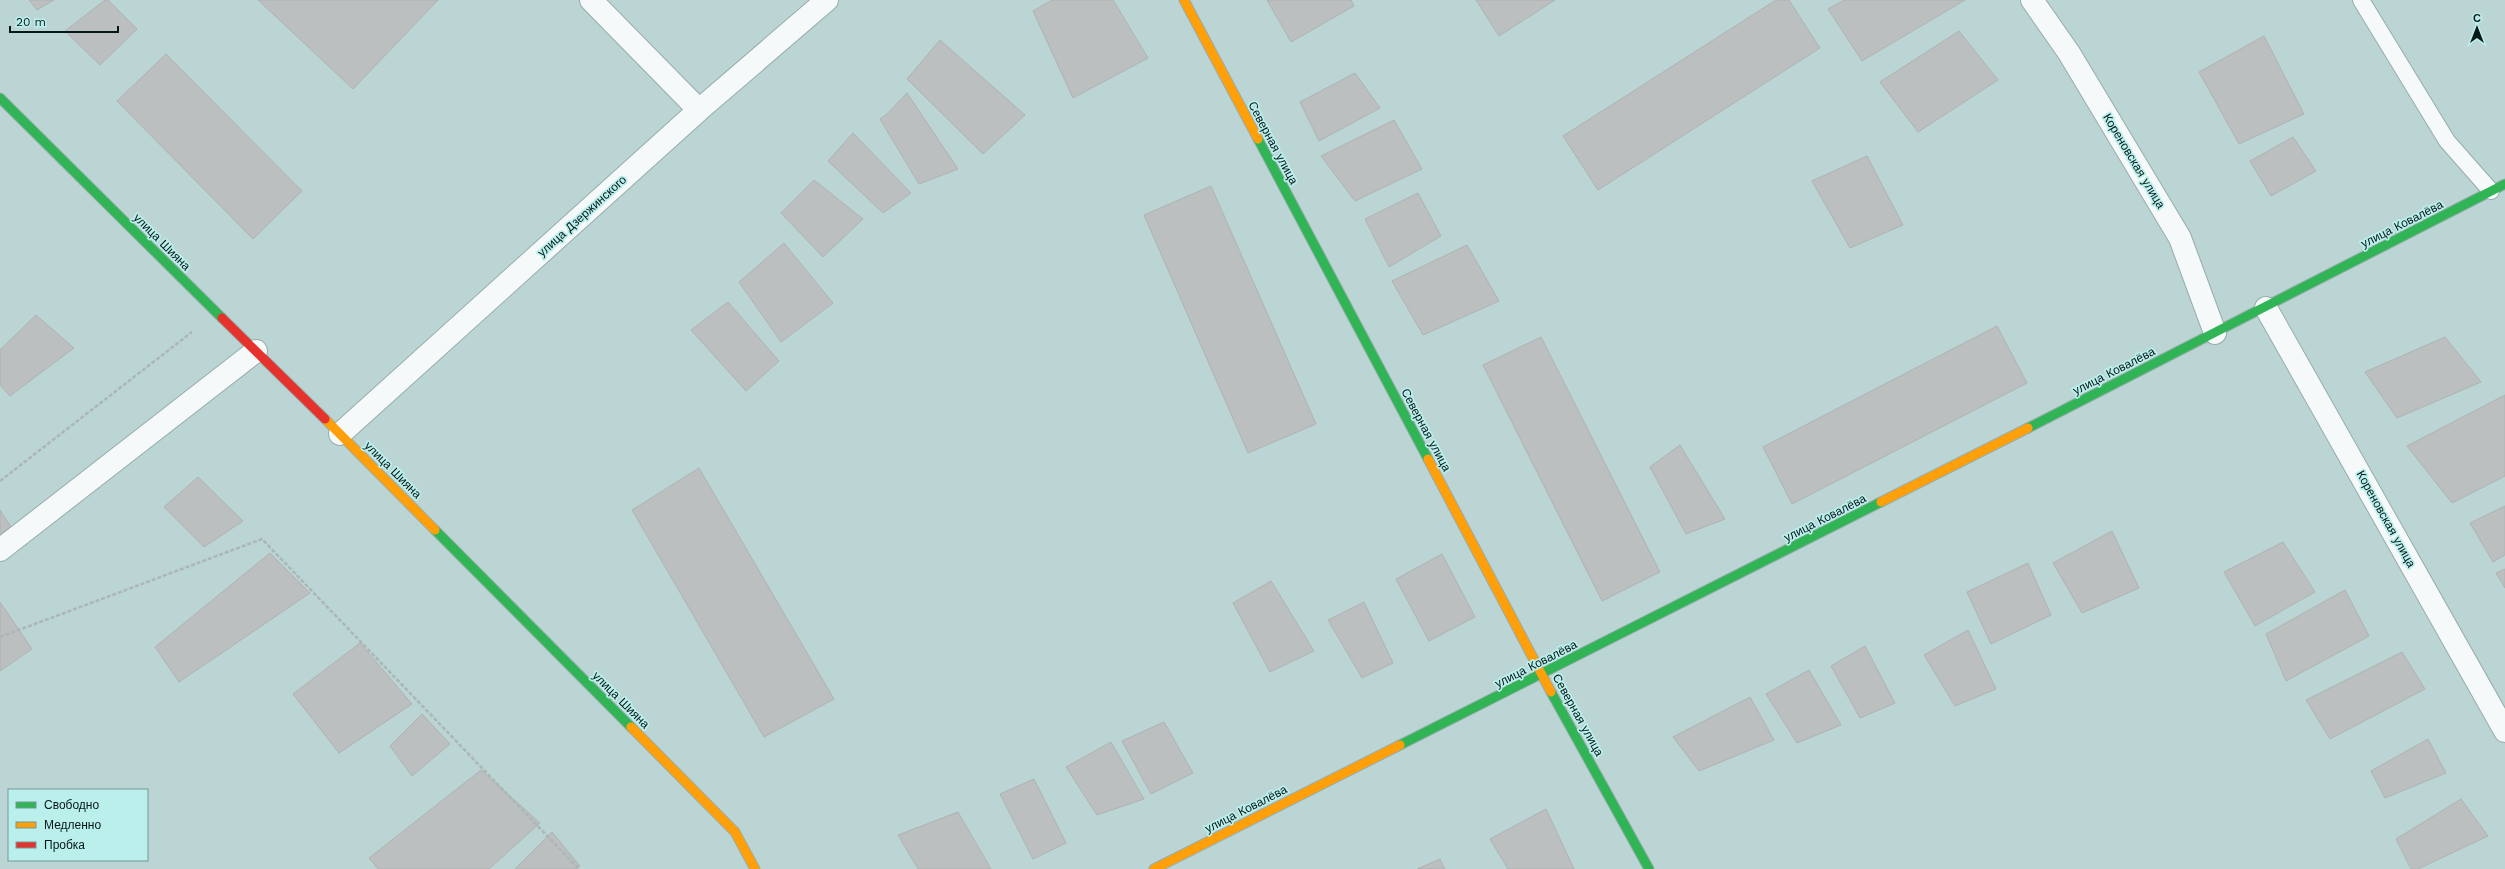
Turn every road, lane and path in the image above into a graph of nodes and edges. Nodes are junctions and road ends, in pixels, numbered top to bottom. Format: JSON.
{"nodes":[{"id":1,"x":591,"y":0,"type":"edge"},
{"id":2,"x":827,"y":0,"type":"edge"},
{"id":3,"x":1184,"y":0,"type":"edge"},
{"id":4,"x":2032,"y":0,"type":"edge"},
{"id":5,"x":2361,"y":0,"type":"edge"},
{"id":6,"x":0,"y":98,"type":"edge"},
{"id":7,"x":699,"y":110,"type":"junction"},
{"id":8,"x":2498,"y":188,"type":"edge"},
{"id":9,"x":2266,"y":308,"type":"junction"},
{"id":10,"x":198,"y":328,"type":"dead end"},
{"id":11,"x":2215,"y":333,"type":"junction"},
{"id":12,"x":256,"y":351,"type":"junction"},
{"id":13,"x":340,"y":434,"type":"junction"},
{"id":14,"x":0,"y":481,"type":"edge"},
{"id":15,"x":0,"y":550,"type":"edge"},
{"id":16,"x":0,"y":637,"type":"edge"},
{"id":17,"x":1542,"y":675,"type":"junction"},
{"id":18,"x":2505,"y":731,"type":"edge"},
{"id":19,"x":579,"y":869,"type":"edge"},
{"id":20,"x":755,"y":869,"type":"edge"},
{"id":21,"x":1154,"y":869,"type":"edge"},
{"id":22,"x":1649,"y":869,"type":"edge"}],
"edges":[{"from":1,"to":7,"type":"street"},
{"from":2,"to":7,"type":"street","name":"улица Дзержинского"},
{"from":3,"to":17,"type":"street","name":"Северная улица"},
{"from":4,"to":11,"type":"street","name":"Кореновская улица"},
{"from":5,"to":8,"type":"lane"},
{"from":6,"to":12,"type":"street","name":"улица Шияна"},
{"from":7,"to":13,"type":"street","name":"улица Дзержинского"},
{"from":8,"to":9,"type":"street","name":"улица Ковалёва"},
{"from":9,"to":11,"type":"street","name":"улица Ковалёва"},
{"from":9,"to":18,"type":"street","name":"Кореновская улица"},
{"from":10,"to":14,"type":"path"},
{"from":11,"to":17,"type":"street","name":"улица Ковалёва"},
{"from":12,"to":13,"type":"street","name":"улица Шияна"},
{"from":12,"to":15,"type":"street"},
{"from":13,"to":20,"type":"street","name":"улица Шияна"},
{"from":16,"to":19,"type":"path"},
{"from":17,"to":21,"type":"street","name":"улица Ковалёва"},
{"from":17,"to":22,"type":"street","name":"Северная улица"}]}
